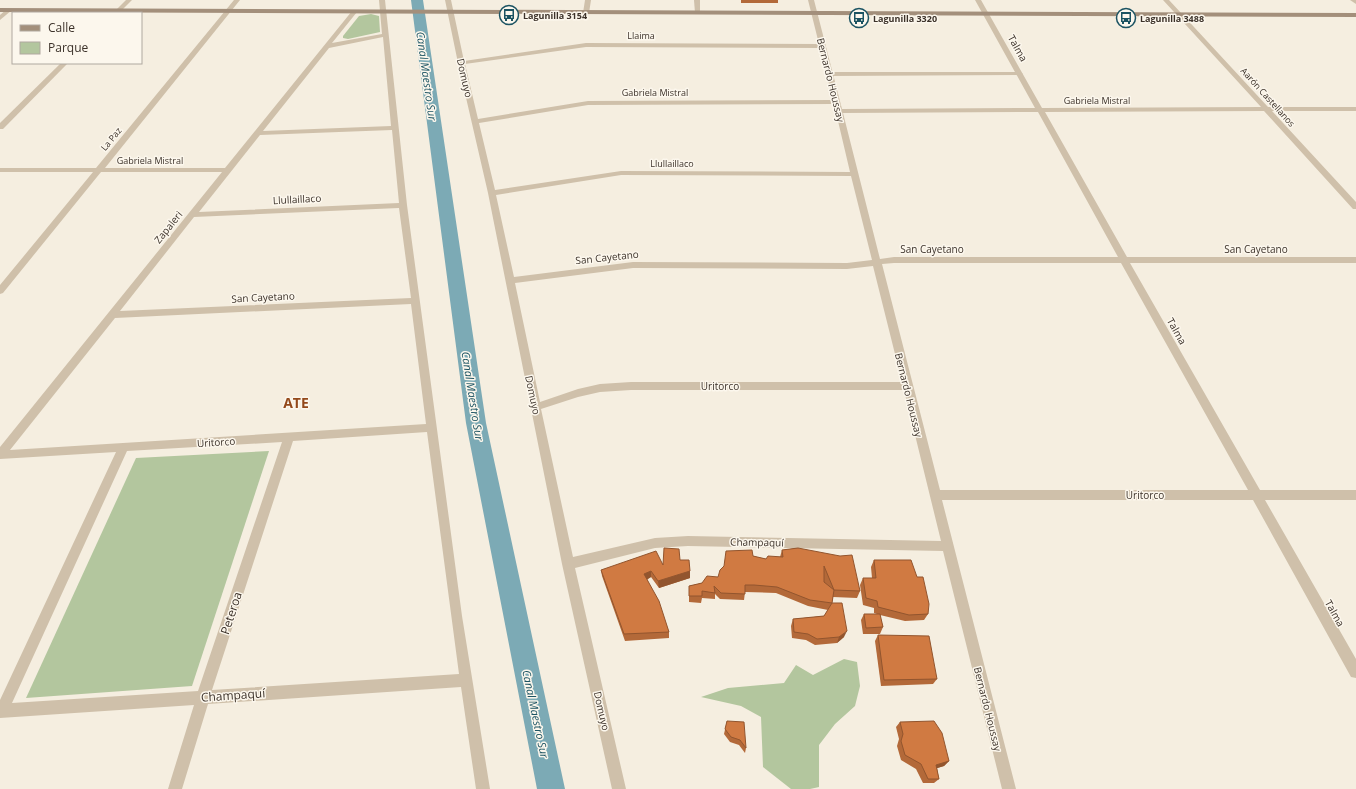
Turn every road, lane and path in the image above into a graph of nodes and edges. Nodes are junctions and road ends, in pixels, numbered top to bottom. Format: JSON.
{"nodes":[{"id":1,"x":129,"y":0,"type":"edge"},
{"id":2,"x":237,"y":0,"type":"edge"},
{"id":3,"x":382,"y":0,"type":"edge"},
{"id":4,"x":448,"y":0,"type":"edge"},
{"id":5,"x":588,"y":0,"type":"edge"},
{"id":6,"x":697,"y":0,"type":"edge"},
{"id":7,"x":811,"y":0,"type":"edge"},
{"id":8,"x":978,"y":0,"type":"edge"},
{"id":9,"x":1166,"y":0,"type":"edge"},
{"id":10,"x":1353,"y":0,"type":"edge"},
{"id":11,"x":1356,"y":2,"type":"edge"},
{"id":12,"x":0,"y":10,"type":"edge"},
{"id":13,"x":9,"y":10,"type":"junction"},
{"id":14,"x":117,"y":12,"type":"edge"},
{"id":15,"x":227,"y":12,"type":"junction"},
{"id":16,"x":354,"y":12,"type":"junction"},
{"id":17,"x":384,"y":12,"type":"junction"},
{"id":18,"x":451,"y":13,"type":"junction"},
{"id":19,"x":586,"y":13,"type":"junction"},
{"id":20,"x":698,"y":13,"type":"junction"},
{"id":21,"x":815,"y":14,"type":"junction"},
{"id":22,"x":986,"y":14,"type":"junction"},
{"id":23,"x":1180,"y":15,"type":"junction"},
{"id":24,"x":1356,"y":15,"type":"edge"},
{"id":25,"x":0,"y":18,"type":"edge"},
{"id":26,"x":386,"y":35,"type":"junction"},
{"id":27,"x":328,"y":46,"type":"junction"},
{"id":28,"x":822,"y":46,"type":"junction"},
{"id":29,"x":461,"y":63,"type":"junction"},
{"id":30,"x":64,"y":64,"type":"edge"},
{"id":31,"x":829,"y":74,"type":"junction"},
{"id":32,"x":1020,"y":74,"type":"junction"},
{"id":33,"x":837,"y":106,"type":"junction"},
{"id":34,"x":1040,"y":110,"type":"junction"},
{"id":35,"x":1267,"y":110,"type":"junction"},
{"id":36,"x":1356,"y":110,"type":"edge"},
{"id":37,"x":475,"y":122,"type":"junction"},
{"id":38,"x":0,"y":127,"type":"edge"},
{"id":39,"x":396,"y":128,"type":"junction"},
{"id":40,"x":256,"y":134,"type":"junction"},
{"id":41,"x":0,"y":170,"type":"edge"},
{"id":42,"x":98,"y":170,"type":"junction"},
{"id":43,"x":227,"y":170,"type":"junction"},
{"id":44,"x":854,"y":174,"type":"junction"},
{"id":45,"x":492,"y":192,"type":"junction"},
{"id":46,"x":403,"y":205,"type":"junction"},
{"id":47,"x":1356,"y":207,"type":"edge"},
{"id":48,"x":192,"y":215,"type":"junction"},
{"id":49,"x":1124,"y":260,"type":"junction"},
{"id":50,"x":1356,"y":260,"type":"edge"},
{"id":51,"x":876,"y":262,"type":"junction"},
{"id":52,"x":509,"y":281,"type":"junction"},
{"id":53,"x":0,"y":291,"type":"edge"},
{"id":54,"x":416,"y":301,"type":"junction"},
{"id":55,"x":112,"y":315,"type":"junction"},
{"id":56,"x":907,"y":386,"type":"junction"},
{"id":57,"x":536,"y":407,"type":"junction"},
{"id":58,"x":432,"y":428,"type":"junction"},
{"id":59,"x":289,"y":437,"type":"junction"},
{"id":60,"x":124,"y":447,"type":"junction"},
{"id":61,"x":0,"y":455,"type":"edge"},
{"id":62,"x":935,"y":495,"type":"junction"},
{"id":63,"x":1256,"y":495,"type":"junction"},
{"id":64,"x":1356,"y":495,"type":"edge"},
{"id":65,"x":948,"y":546,"type":"junction"},
{"id":66,"x":568,"y":564,"type":"junction"},
{"id":67,"x":1356,"y":672,"type":"edge"},
{"id":68,"x":467,"y":680,"type":"junction"},
{"id":69,"x":203,"y":697,"type":"junction"},
{"id":70,"x":1,"y":711,"type":"edge"},
{"id":71,"x":175,"y":789,"type":"edge"},
{"id":72,"x":483,"y":789,"type":"edge"},
{"id":73,"x":619,"y":789,"type":"edge"},
{"id":74,"x":1009,"y":789,"type":"edge"}],
"edges":[{"from":1,"to":14,"type":"street"},
{"from":2,"to":15,"type":"street","name":"La Paz"},
{"from":3,"to":17,"type":"street"},
{"from":4,"to":18,"type":"street","name":"Domuyo"},
{"from":5,"to":19,"type":"street"},
{"from":6,"to":20,"type":"street"},
{"from":7,"to":21,"type":"street","name":"Bernardo Houssay"},
{"from":8,"to":22,"type":"street","name":"Talma"},
{"from":9,"to":23,"type":"street","name":"Aarón Castellanos"},
{"from":10,"to":11,"type":"street"},
{"from":12,"to":13,"type":"main road"},
{"from":13,"to":14,"type":"main road"},
{"from":13,"to":25,"type":"street"},
{"from":14,"to":15,"type":"main road"},
{"from":15,"to":16,"type":"main road"},
{"from":15,"to":42,"type":"street","name":"La Paz"},
{"from":16,"to":17,"type":"main road"},
{"from":16,"to":27,"type":"street","name":"Zapaleri"},
{"from":17,"to":18,"type":"main road"},
{"from":17,"to":26,"type":"street"},
{"from":18,"to":19,"type":"main road"},
{"from":18,"to":29,"type":"street","name":"Domuyo"},
{"from":19,"to":20,"type":"main road"},
{"from":20,"to":21,"type":"main road"},
{"from":21,"to":22,"type":"main road"},
{"from":21,"to":28,"type":"street","name":"Bernardo Houssay"},
{"from":22,"to":23,"type":"main road"},
{"from":22,"to":32,"type":"street","name":"Talma"},
{"from":23,"to":24,"type":"main road"},
{"from":23,"to":35,"type":"street","name":"Aarón Castellanos"},
{"from":26,"to":27,"type":"street"},
{"from":26,"to":39,"type":"street"},
{"from":27,"to":40,"type":"street","name":"Zapaleri"},
{"from":28,"to":29,"type":"street","name":"Llaima"},
{"from":28,"to":31,"type":"street","name":"Bernardo Houssay"},
{"from":29,"to":37,"type":"street","name":"Domuyo"},
{"from":30,"to":38,"type":"street"},
{"from":31,"to":32,"type":"lane"},
{"from":31,"to":33,"type":"street","name":"Bernardo Houssay"},
{"from":32,"to":34,"type":"street","name":"Talma"},
{"from":33,"to":34,"type":"street","name":"Gabriela Mistral"},
{"from":33,"to":37,"type":"street","name":"Gabriela Mistral"},
{"from":33,"to":44,"type":"street","name":"Bernardo Houssay"},
{"from":34,"to":35,"type":"street","name":"Gabriela Mistral"},
{"from":34,"to":49,"type":"street","name":"Talma"},
{"from":35,"to":36,"type":"street","name":"Gabriela Mistral"},
{"from":35,"to":47,"type":"street","name":"Aarón Castellanos"},
{"from":37,"to":45,"type":"street","name":"Domuyo"},
{"from":39,"to":40,"type":"street"},
{"from":39,"to":46,"type":"street"},
{"from":40,"to":43,"type":"street","name":"Zapaleri"},
{"from":41,"to":42,"type":"street","name":"Gabriela Mistral"},
{"from":42,"to":43,"type":"street","name":"Gabriela Mistral"},
{"from":42,"to":53,"type":"street","name":"La Paz"},
{"from":43,"to":48,"type":"street","name":"Zapaleri"},
{"from":44,"to":45,"type":"street","name":"Llullaillaco"},
{"from":44,"to":51,"type":"street","name":"Bernardo Houssay"},
{"from":45,"to":52,"type":"street","name":"Domuyo"},
{"from":46,"to":48,"type":"street","name":"Llullaillaco"},
{"from":46,"to":54,"type":"street"},
{"from":48,"to":55,"type":"street","name":"Zapaleri"},
{"from":49,"to":50,"type":"street","name":"San Cayetano"},
{"from":49,"to":51,"type":"street","name":"San Cayetano"},
{"from":49,"to":63,"type":"street","name":"Talma"},
{"from":51,"to":52,"type":"street","name":"San Cayetano"},
{"from":51,"to":56,"type":"street","name":"Bernardo Houssay"},
{"from":52,"to":57,"type":"street","name":"Domuyo"},
{"from":54,"to":55,"type":"street","name":"San Cayetano"},
{"from":54,"to":58,"type":"street"},
{"from":55,"to":61,"type":"street","name":"Zapaleri"},
{"from":56,"to":57,"type":"street","name":"Uritorco"},
{"from":56,"to":62,"type":"street","name":"Bernardo Houssay"},
{"from":57,"to":66,"type":"street","name":"Domuyo"},
{"from":58,"to":59,"type":"street","name":"Uritorco"},
{"from":58,"to":68,"type":"street"},
{"from":59,"to":60,"type":"street","name":"Uritorco"},
{"from":59,"to":69,"type":"street","name":"Peteroa"},
{"from":60,"to":61,"type":"street","name":"Uritorco"},
{"from":60,"to":70,"type":"street"},
{"from":62,"to":63,"type":"street","name":"Uritorco"},
{"from":62,"to":65,"type":"street","name":"Bernardo Houssay"},
{"from":63,"to":64,"type":"street","name":"Uritorco"},
{"from":63,"to":67,"type":"street","name":"Talma"},
{"from":65,"to":66,"type":"street","name":"Champaquí"},
{"from":65,"to":74,"type":"street","name":"Bernardo Houssay"},
{"from":66,"to":73,"type":"street","name":"Domuyo"},
{"from":68,"to":69,"type":"street","name":"Champaquí"},
{"from":68,"to":72,"type":"street"},
{"from":69,"to":70,"type":"street","name":"Champaquí"},
{"from":69,"to":71,"type":"street","name":"Peteroa"}]}
